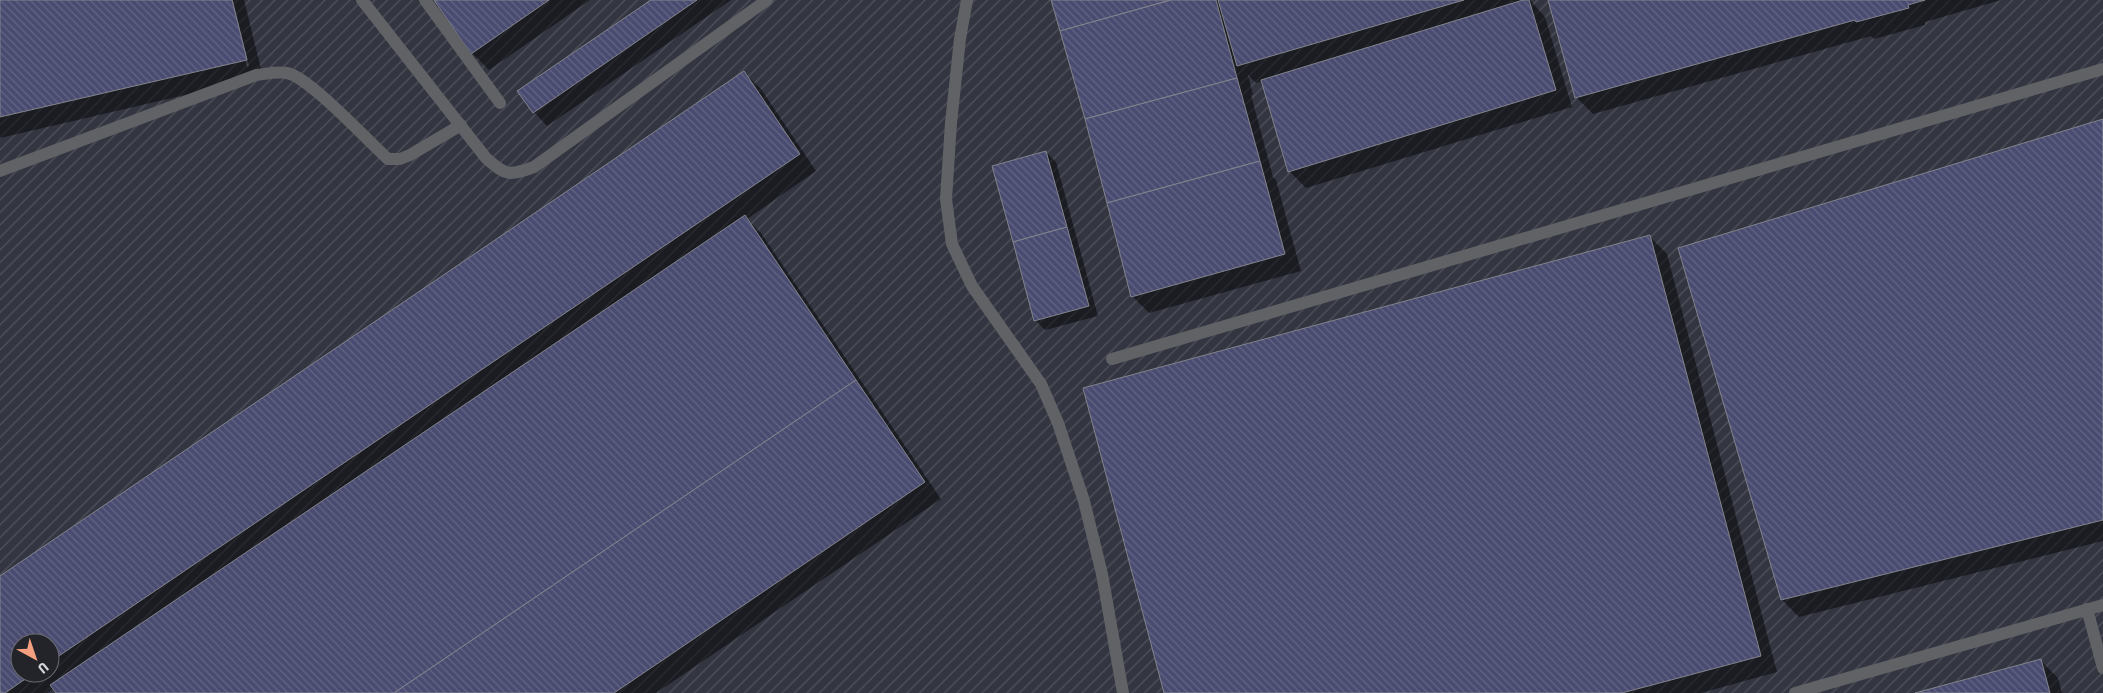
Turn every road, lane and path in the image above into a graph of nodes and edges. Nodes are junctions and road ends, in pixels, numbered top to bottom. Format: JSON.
{"nodes":[{"id":1,"x":362,"y":0,"type":"edge"},
{"id":2,"x":426,"y":0,"type":"edge"},
{"id":3,"x":767,"y":0,"type":"edge"},
{"id":4,"x":967,"y":0,"type":"edge"},
{"id":5,"x":2103,"y":69,"type":"edge"},
{"id":6,"x":500,"y":103,"type":"dead end"},
{"id":7,"x":461,"y":125,"type":"junction"},
{"id":8,"x":0,"y":170,"type":"edge"},
{"id":9,"x":1112,"y":359,"type":"dead end"},
{"id":10,"x":2103,"y":605,"type":"edge"},
{"id":11,"x":2087,"y":609,"type":"junction"},
{"id":12,"x":2103,"y":668,"type":"edge"},
{"id":13,"x":1123,"y":693,"type":"edge"},
{"id":14,"x":1795,"y":693,"type":"edge"}],
"edges":[{"from":1,"to":7,"type":"street"},
{"from":2,"to":6,"type":"street"},
{"from":3,"to":7,"type":"street"},
{"from":4,"to":13,"type":"street"},
{"from":5,"to":9,"type":"street"},
{"from":7,"to":8,"type":"street"},
{"from":10,"to":11,"type":"street"},
{"from":11,"to":12,"type":"street"},
{"from":11,"to":14,"type":"street"}]}
